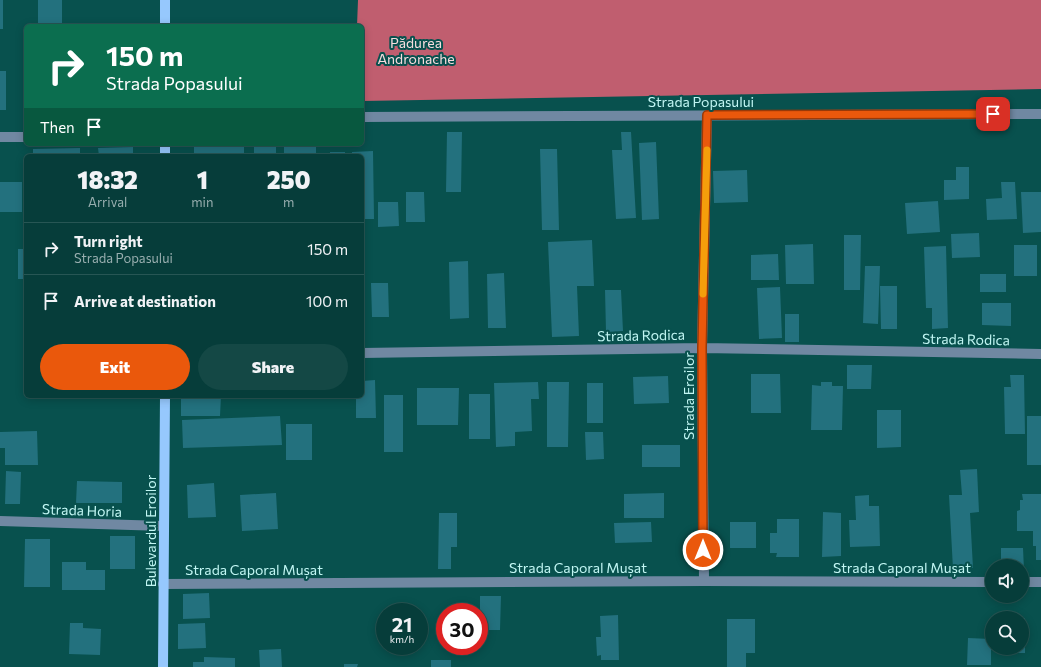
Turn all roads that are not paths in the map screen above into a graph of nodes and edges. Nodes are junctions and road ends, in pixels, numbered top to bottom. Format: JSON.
{"nodes":[{"id":1,"x":165,"y":0,"type":"edge"},
{"id":2,"x":165,"y":24,"type":"edge"},
{"id":3,"x":1041,"y":114,"type":"edge"},
{"id":4,"x":707,"y":115,"type":"junction"},
{"id":5,"x":364,"y":117,"type":"edge"},
{"id":6,"x":0,"y":137,"type":"edge"},
{"id":7,"x":24,"y":137,"type":"edge"},
{"id":8,"x":702,"y":348,"type":"junction"},
{"id":9,"x":364,"y":353,"type":"edge"},
{"id":10,"x":1041,"y":354,"type":"edge"},
{"id":11,"x":165,"y":398,"type":"edge"},
{"id":12,"x":0,"y":521,"type":"edge"},
{"id":13,"x":164,"y":526,"type":"junction"},
{"id":14,"x":704,"y":581,"type":"junction"},
{"id":15,"x":985,"y":582,"type":"edge"},
{"id":16,"x":1029,"y":582,"type":"edge"},
{"id":17,"x":1041,"y":582,"type":"edge"},
{"id":18,"x":163,"y":584,"type":"junction"},
{"id":19,"x":163,"y":667,"type":"edge"}],
"edges":[{"from":1,"to":2,"type":"main road"},
{"from":3,"to":4,"type":"street","name":"Strada Popasului"},
{"from":4,"to":5,"type":"street","name":"Strada Popasului"},
{"from":4,"to":8,"type":"street","name":"Strada Eroilor"},
{"from":6,"to":7,"type":"street"},
{"from":8,"to":9,"type":"street","name":"Strada Rodica"},
{"from":8,"to":10,"type":"street","name":"Strada Rodica"},
{"from":8,"to":14,"type":"street","name":"Strada Eroilor"},
{"from":11,"to":13,"type":"main road","name":"Bulevardul Eroilor"},
{"from":12,"to":13,"type":"street","name":"Strada Horia"},
{"from":13,"to":18,"type":"main road","name":"Bulevardul Eroilor"},
{"from":14,"to":15,"type":"street","name":"Strada Caporal Mușat"},
{"from":14,"to":18,"type":"street","name":"Strada Caporal Mușat"},
{"from":16,"to":17,"type":"street"},
{"from":18,"to":19,"type":"main road","name":"Bulevardul Eroilor"}]}
